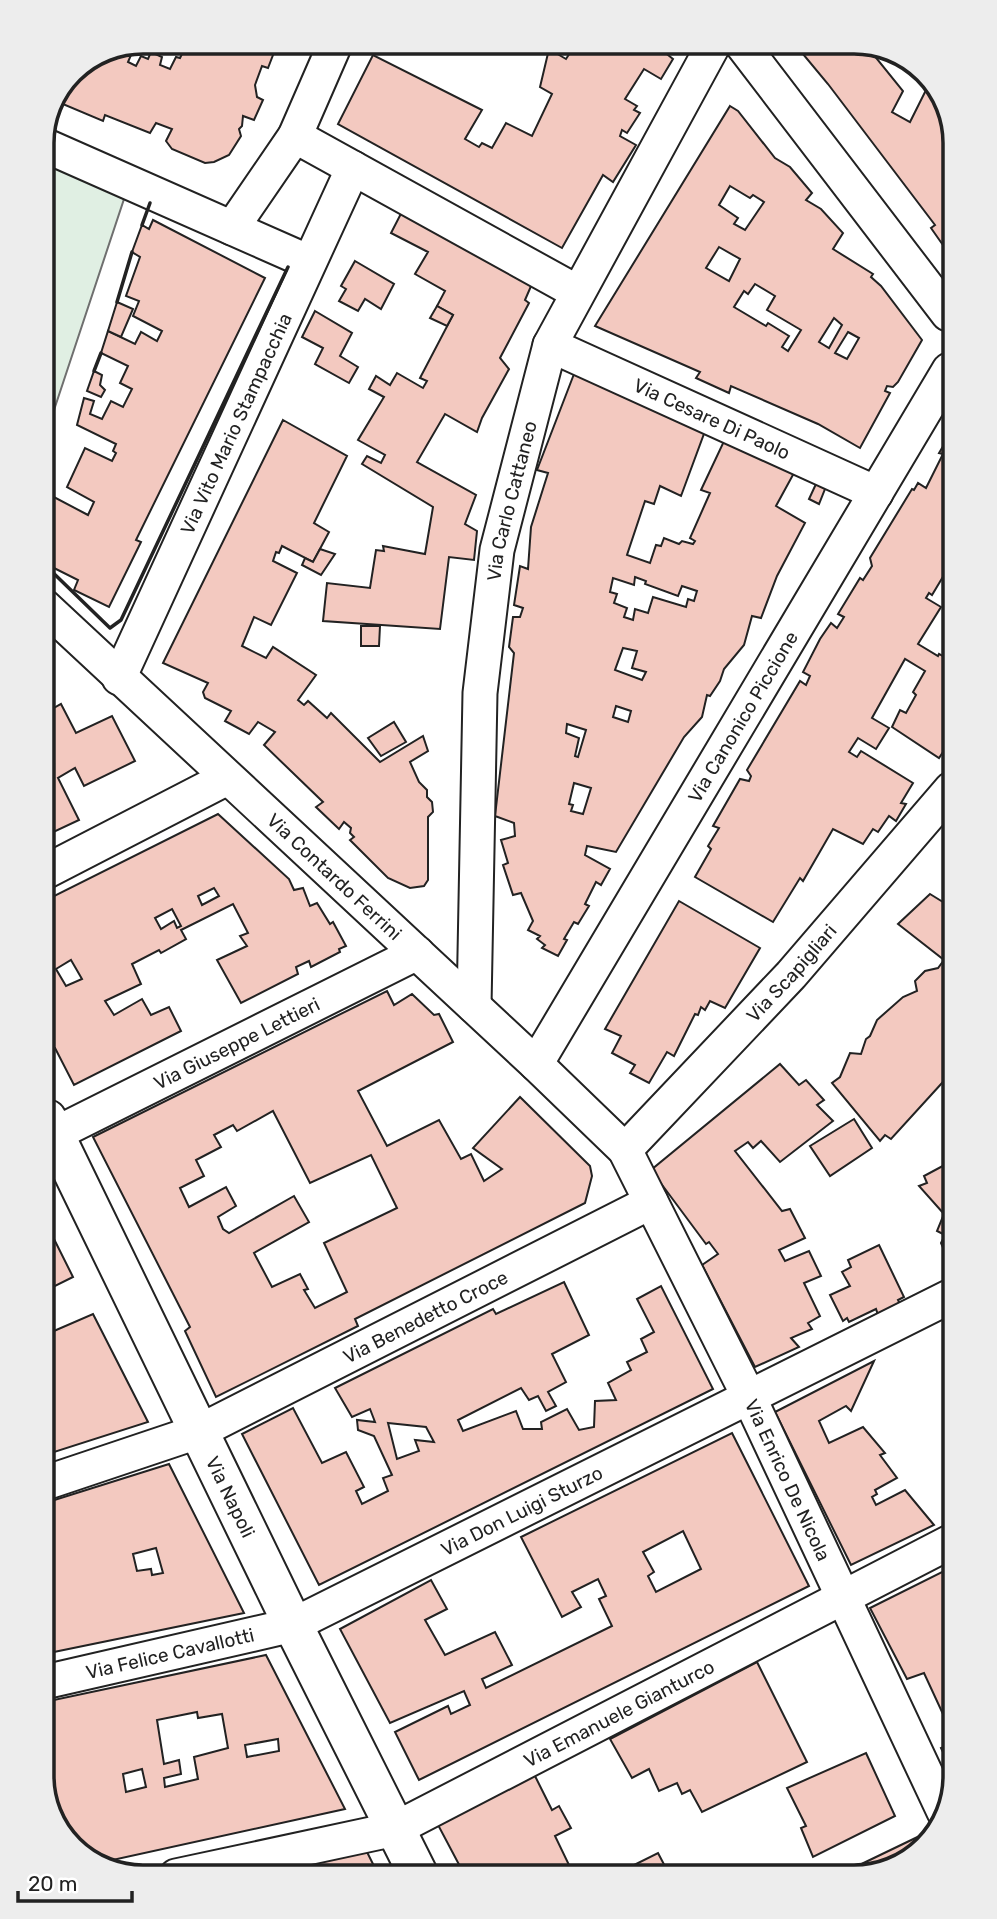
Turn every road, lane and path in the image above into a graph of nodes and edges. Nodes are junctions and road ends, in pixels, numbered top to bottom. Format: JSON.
{"nodes":[{"id":1,"x":331,"y":54,"type":"edge"},
{"id":2,"x":708,"y":54,"type":"edge"},
{"id":3,"x":749,"y":54,"type":"edge"},
{"id":4,"x":295,"y":136,"type":"junction"},
{"id":5,"x":54,"y":149,"type":"edge"},
{"id":6,"x":353,"y":168,"type":"junction"},
{"id":7,"x":233,"y":228,"type":"junction"},
{"id":8,"x":309,"y":262,"type":"junction"},
{"id":9,"x":578,"y":292,"type":"junction"},
{"id":10,"x":943,"y":307,"type":"edge"},
{"id":11,"x":550,"y":345,"type":"junction"},
{"id":12,"x":943,"y":380,"type":"edge"},
{"id":13,"x":876,"y":493,"type":"junction"},
{"id":14,"x":54,"y":616,"type":"edge"},
{"id":15,"x":119,"y":678,"type":"junction"},
{"id":16,"x":227,"y":778,"type":"junction"},
{"id":17,"x":943,"y":798,"type":"edge"},
{"id":18,"x":54,"y":868,"type":"edge"},
{"id":19,"x":417,"y":953,"type":"junction"},
{"id":20,"x":474,"y":1006,"type":"junction"},
{"id":21,"x":536,"y":1064,"type":"junction"},
{"id":22,"x":54,"y":1128,"type":"edge"},
{"id":23,"x":54,"y":1140,"type":"edge"},
{"id":24,"x":625,"y":1150,"type":"junction"},
{"id":25,"x":651,"y":1202,"type":"junction"},
{"id":26,"x":943,"y":1300,"type":"edge"},
{"id":27,"x":749,"y":1397,"type":"junction"},
{"id":28,"x":200,"y":1431,"type":"junction"},
{"id":29,"x":54,"y":1480,"type":"edge"},
{"id":30,"x":943,"y":1546,"type":"edge"},
{"id":31,"x":842,"y":1598,"type":"junction"},
{"id":32,"x":293,"y":1625,"type":"junction"},
{"id":33,"x":54,"y":1680,"type":"edge"},
{"id":34,"x":939,"y":1801,"type":"edge"},
{"id":35,"x":395,"y":1829,"type":"junction"},
{"id":36,"x":227,"y":1865,"type":"edge"},
{"id":37,"x":413,"y":1865,"type":"edge"}],
"edges":[{"from":1,"to":4,"type":"street"},
{"from":2,"to":9,"type":"street","name":"Via Carlo Cattaneo"},
{"from":3,"to":10,"type":"street"},
{"from":4,"to":6,"type":"street"},
{"from":4,"to":7,"type":"street"},
{"from":5,"to":7,"type":"street"},
{"from":6,"to":8,"type":"street","name":"Via Vito Mario Stampacchia"},
{"from":6,"to":9,"type":"street"},
{"from":7,"to":8,"type":"street"},
{"from":8,"to":15,"type":"street","name":"Via Vito Mario Stampacchia"},
{"from":9,"to":11,"type":"street","name":"Via Carlo Cattaneo"},
{"from":11,"to":13,"type":"street","name":"Via Cesare Di Paolo"},
{"from":11,"to":20,"type":"street","name":"Via Carlo Cattaneo"},
{"from":12,"to":13,"type":"street","name":"Via Canonico Piccione"},
{"from":13,"to":21,"type":"street","name":"Via Canonico Piccione"},
{"from":14,"to":15,"type":"street","name":"Via Contardo Ferrini"},
{"from":15,"to":16,"type":"street","name":"Via Contardo Ferrini"},
{"from":16,"to":18,"type":"street"},
{"from":16,"to":19,"type":"street","name":"Via Contardo Ferrini"},
{"from":17,"to":24,"type":"street","name":"Via Scapigliari"},
{"from":19,"to":20,"type":"street","name":"Via Contardo Ferrini"},
{"from":19,"to":22,"type":"street","name":"Via Giuseppe Lettieri"},
{"from":20,"to":21,"type":"street","name":"Via Contardo Ferrini"},
{"from":21,"to":24,"type":"street","name":"Via Contardo Ferrini"},
{"from":23,"to":28,"type":"main road","name":"Via Napoli"},
{"from":24,"to":25,"type":"street","name":"Via Enrico De Nicola"},
{"from":25,"to":27,"type":"street","name":"Via Enrico De Nicola"},
{"from":25,"to":28,"type":"street","name":"Via Benedetto Croce"},
{"from":26,"to":27,"type":"street","name":"Via Don Luigi Sturzo"},
{"from":27,"to":31,"type":"street","name":"Via Enrico De Nicola"},
{"from":27,"to":32,"type":"street","name":"Via Don Luigi Sturzo"},
{"from":28,"to":29,"type":"street","name":"Via Benedetto Croce"},
{"from":28,"to":32,"type":"main road","name":"Via Napoli"},
{"from":30,"to":31,"type":"street","name":"Via Emanuele Gianturco"},
{"from":31,"to":34,"type":"street","name":"Via Enrico De Nicola"},
{"from":31,"to":35,"type":"street","name":"Via Emanuele Gianturco"},
{"from":32,"to":33,"type":"street","name":"Via Felice Cavallotti"},
{"from":32,"to":35,"type":"main road","name":"Via Napoli"},
{"from":35,"to":36,"type":"street","name":"Via Emanuele Gianturco"},
{"from":35,"to":37,"type":"main road","name":"Via Napoli"}]}
